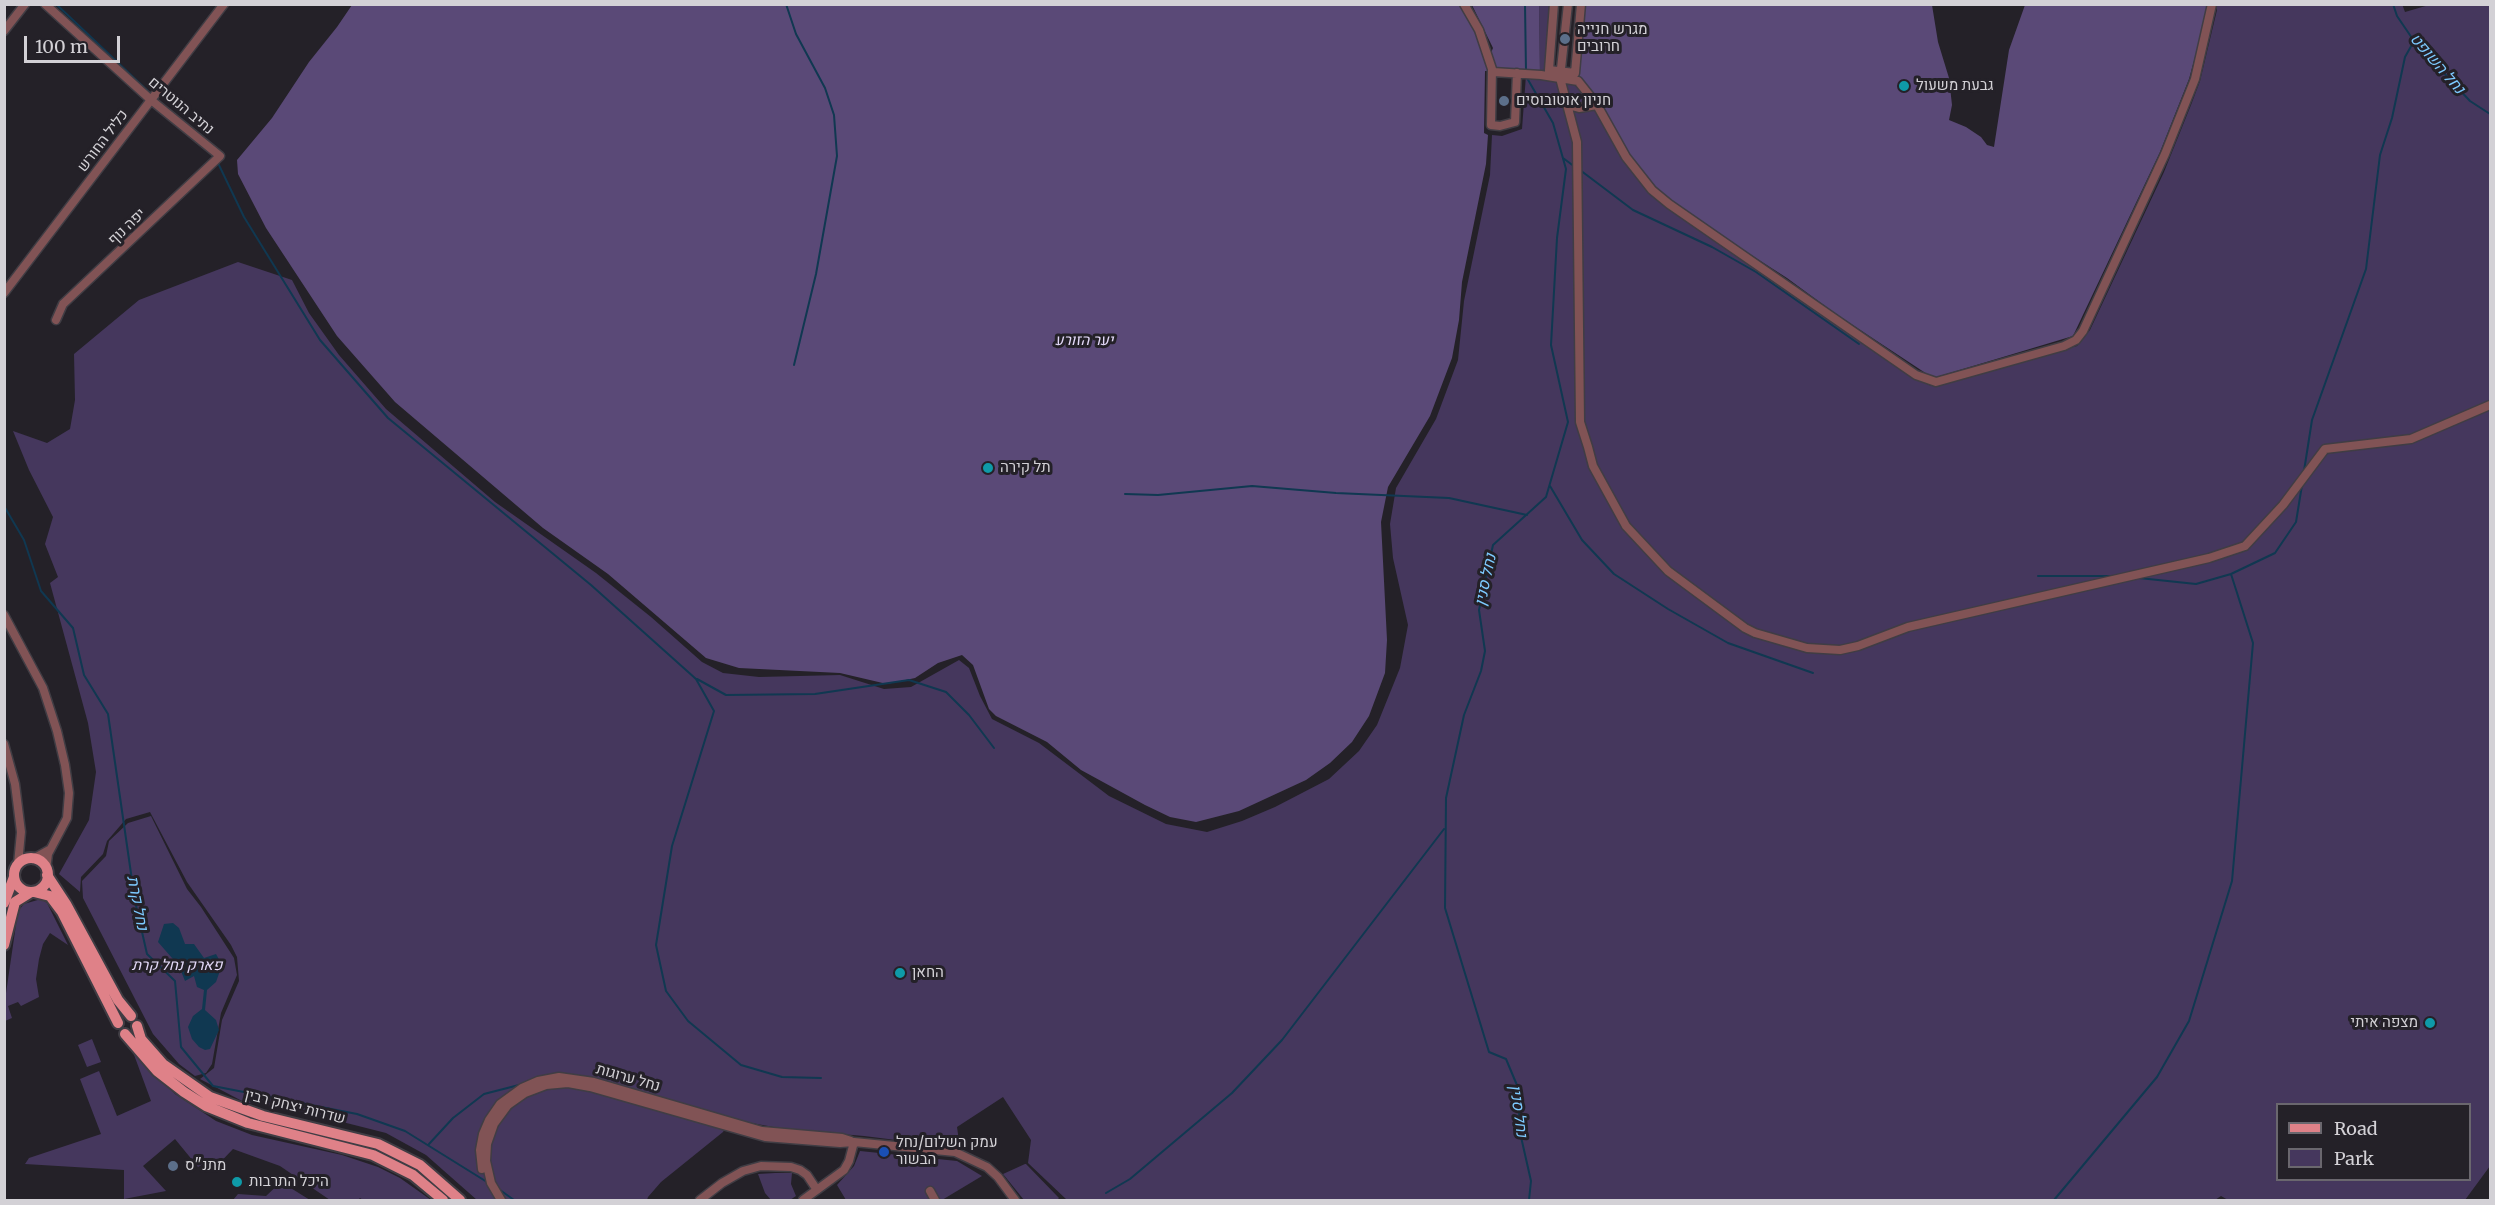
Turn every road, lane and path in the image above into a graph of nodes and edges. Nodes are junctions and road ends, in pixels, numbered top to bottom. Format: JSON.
{"nodes":[{"id":1,"x":25,"y":4,"type":"edge"},
{"id":2,"x":45,"y":4,"type":"edge"},
{"id":3,"x":224,"y":4,"type":"edge"},
{"id":4,"x":1464,"y":4,"type":"edge"},
{"id":5,"x":1554,"y":4,"type":"edge"},
{"id":6,"x":1568,"y":4,"type":"edge"},
{"id":7,"x":1581,"y":4,"type":"edge"},
{"id":8,"x":2212,"y":4,"type":"edge"},
{"id":9,"x":4,"y":31,"type":"edge"},
{"id":10,"x":1492,"y":72,"type":"junction"},
{"id":11,"x":1523,"y":74,"type":"junction"},
{"id":12,"x":1561,"y":75,"type":"junction"},
{"id":13,"x":151,"y":100,"type":"junction"},
{"id":14,"x":1568,"y":105,"type":"junction"},
{"id":15,"x":1597,"y":105,"type":"junction"},
{"id":16,"x":220,"y":156,"type":"joint"},
{"id":17,"x":4,"y":293,"type":"edge"},
{"id":18,"x":56,"y":320,"type":"dead end"},
{"id":19,"x":2490,"y":405,"type":"edge"},
{"id":20,"x":4,"y":615,"type":"edge"},
{"id":21,"x":4,"y":744,"type":"edge"},
{"id":22,"x":21,"y":842,"type":"junction"},
{"id":23,"x":52,"y":848,"type":"junction"},
{"id":24,"x":31,"y":859,"type":"junction"},
{"id":25,"x":18,"y":864,"type":"junction"},
{"id":26,"x":47,"y":873,"type":"junction"},
{"id":27,"x":14,"y":877,"type":"junction"},
{"id":28,"x":33,"y":892,"type":"junction"},
{"id":29,"x":4,"y":903,"type":"edge"},
{"id":30,"x":4,"y":945,"type":"edge"},
{"id":31,"x":134,"y":1021,"type":"junction"},
{"id":32,"x":118,"y":1023,"type":"junction"},
{"id":33,"x":124,"y":1034,"type":"junction"},
{"id":34,"x":854,"y":1142,"type":"junction"},
{"id":35,"x":817,"y":1190,"type":"junction"},
{"id":36,"x":930,"y":1191,"type":"dead end"},
{"id":37,"x":443,"y":1200,"type":"edge"},
{"id":38,"x":460,"y":1200,"type":"edge"},
{"id":39,"x":494,"y":1200,"type":"edge"},
{"id":40,"x":501,"y":1200,"type":"edge"},
{"id":41,"x":700,"y":1200,"type":"edge"},
{"id":42,"x":803,"y":1200,"type":"edge"},
{"id":43,"x":935,"y":1200,"type":"edge"},
{"id":44,"x":1015,"y":1200,"type":"edge"}],
"edges":[{"from":1,"to":9,"type":"street"},
{"from":2,"to":13,"type":"street","name":"נתיב הנוטרים"},
{"from":3,"to":13,"type":"street","name":"כליל החורש"},
{"from":4,"to":10,"type":"street"},
{"from":5,"to":12,"type":"street"},
{"from":6,"to":12,"type":"street"},
{"from":7,"to":12,"type":"street"},
{"from":8,"to":15,"type":"street"},
{"from":10,"to":11,"type":"street"},
{"from":10,"to":11,"type":"street"},
{"from":11,"to":12,"type":"street"},
{"from":12,"to":14,"type":"street"},
{"from":12,"to":15,"type":"street"},
{"from":13,"to":16,"type":"street","name":"נתיב הנוטרים"},
{"from":13,"to":17,"type":"street","name":"כליל החורש"},
{"from":14,"to":15,"type":"street"},
{"from":14,"to":19,"type":"street"},
{"from":16,"to":18,"type":"street","name":"יפה נוף"},
{"from":20,"to":23,"type":"street"},
{"from":21,"to":22,"type":"street"},
{"from":22,"to":24,"type":"street"},
{"from":22,"to":25,"type":"street"},
{"from":23,"to":24,"type":"street"},
{"from":23,"to":26,"type":"street"},
{"from":24,"to":25,"type":"main road"},
{"from":24,"to":26,"type":"main road"},
{"from":25,"to":27,"type":"main road"},
{"from":26,"to":28,"type":"main road"},
{"from":26,"to":31,"type":"main road","name":"שדרות יצחק רבין"},
{"from":27,"to":28,"type":"main road"},
{"from":27,"to":29,"type":"main road"},
{"from":28,"to":30,"type":"main road"},
{"from":28,"to":32,"type":"main road"},
{"from":31,"to":32,"type":"main road"},
{"from":31,"to":33,"type":"main road"},
{"from":31,"to":38,"type":"main road","name":"שדרות יצחק רבין"},
{"from":32,"to":33,"type":"main road"},
{"from":33,"to":37,"type":"main road","name":"שדרות יצחק רבין"},
{"from":34,"to":35,"type":"street"},
{"from":34,"to":39,"type":"street","name":"נחל ערוגות"},
{"from":34,"to":40,"type":"street","name":"נחל ערוגות"},
{"from":34,"to":44,"type":"street","name":"נחל ערוגות"},
{"from":35,"to":41,"type":"street"},
{"from":35,"to":42,"type":"street"},
{"from":36,"to":43,"type":"street"}]}
